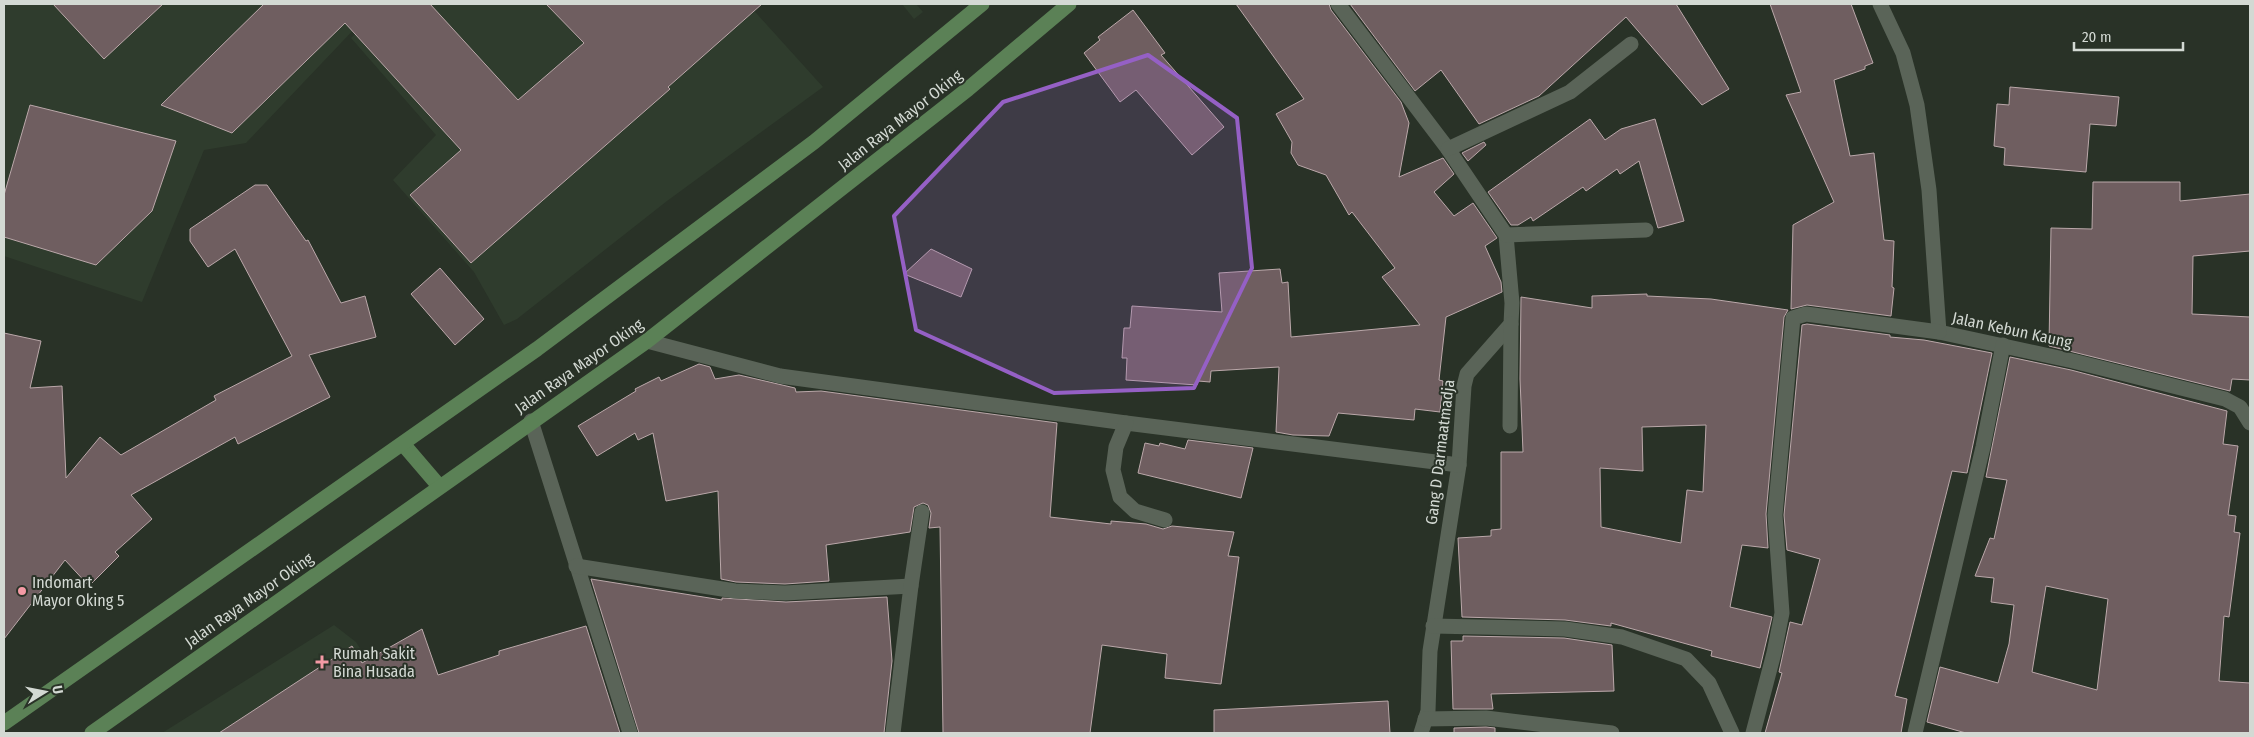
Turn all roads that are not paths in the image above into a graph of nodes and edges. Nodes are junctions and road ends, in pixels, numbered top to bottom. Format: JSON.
{"nodes":[{"id":1,"x":982,"y":4,"type":"edge"},
{"id":2,"x":1069,"y":4,"type":"edge"},
{"id":3,"x":1338,"y":4,"type":"edge"},
{"id":4,"x":1880,"y":4,"type":"edge"},
{"id":5,"x":1630,"y":44,"type":"dead end"},
{"id":6,"x":1448,"y":149,"type":"junction"},
{"id":7,"x":1646,"y":230,"type":"dead end"},
{"id":8,"x":1506,"y":235,"type":"junction"},
{"id":9,"x":1511,"y":324,"type":"junction"},
{"id":10,"x":1938,"y":332,"type":"junction"},
{"id":11,"x":647,"y":341,"type":"junction"},
{"id":12,"x":2003,"y":345,"type":"junction"},
{"id":13,"x":531,"y":421,"type":"junction"},
{"id":14,"x":1126,"y":423,"type":"junction"},
{"id":15,"x":2250,"y":423,"type":"edge"},
{"id":16,"x":1510,"y":426,"type":"dead end"},
{"id":17,"x":403,"y":444,"type":"junction"},
{"id":18,"x":1459,"y":465,"type":"junction"},
{"id":19,"x":439,"y":486,"type":"junction"},
{"id":20,"x":922,"y":512,"type":"dead end"},
{"id":21,"x":1165,"y":520,"type":"dead end"},
{"id":22,"x":576,"y":566,"type":"junction"},
{"id":23,"x":911,"y":586,"type":"junction"},
{"id":24,"x":1433,"y":626,"type":"junction"},
{"id":25,"x":4,"y":723,"type":"edge"},
{"id":26,"x":1423,"y":726,"type":"edge"},
{"id":27,"x":92,"y":733,"type":"edge"},
{"id":28,"x":630,"y":733,"type":"edge"},
{"id":29,"x":893,"y":733,"type":"edge"},
{"id":30,"x":1612,"y":733,"type":"edge"},
{"id":31,"x":1732,"y":733,"type":"edge"},
{"id":32,"x":1752,"y":733,"type":"edge"},
{"id":33,"x":1915,"y":733,"type":"edge"}],
"edges":[{"from":1,"to":17,"type":"main road"},
{"from":2,"to":11,"type":"main road","name":"Jalan Raya Mayor Oking"},
{"from":3,"to":6,"type":"street"},
{"from":4,"to":10,"type":"street","name":"Jalan Kebun Kaung"},
{"from":5,"to":6,"type":"street"},
{"from":6,"to":8,"type":"street"},
{"from":7,"to":8,"type":"street"},
{"from":8,"to":9,"type":"street"},
{"from":9,"to":16,"type":"street"},
{"from":9,"to":18,"type":"street","name":"Gang D Darmaatmadja"},
{"from":10,"to":12,"type":"street","name":"Jalan Kebun Kaung"},
{"from":10,"to":32,"type":"street"},
{"from":11,"to":13,"type":"main road","name":"Jalan Raya Mayor Oking"},
{"from":11,"to":14,"type":"street"},
{"from":12,"to":15,"type":"street","name":"Jalan Kebun Kaung"},
{"from":12,"to":33,"type":"street"},
{"from":13,"to":19,"type":"main road","name":"Jalan Raya Mayor Oking"},
{"from":13,"to":22,"type":"street"},
{"from":14,"to":18,"type":"street"},
{"from":14,"to":21,"type":"street"},
{"from":17,"to":19,"type":"main road"},
{"from":17,"to":25,"type":"main road"},
{"from":18,"to":24,"type":"street","name":"Gang D Darmaatmadja"},
{"from":19,"to":27,"type":"main road","name":"Jalan Raya Mayor Oking"},
{"from":20,"to":23,"type":"street"},
{"from":22,"to":23,"type":"street"},
{"from":22,"to":28,"type":"street"},
{"from":23,"to":29,"type":"street"},
{"from":24,"to":26,"type":"street","name":"Gang D Darmaatmadja"},
{"from":24,"to":31,"type":"street"},
{"from":26,"to":30,"type":"street"}]}
